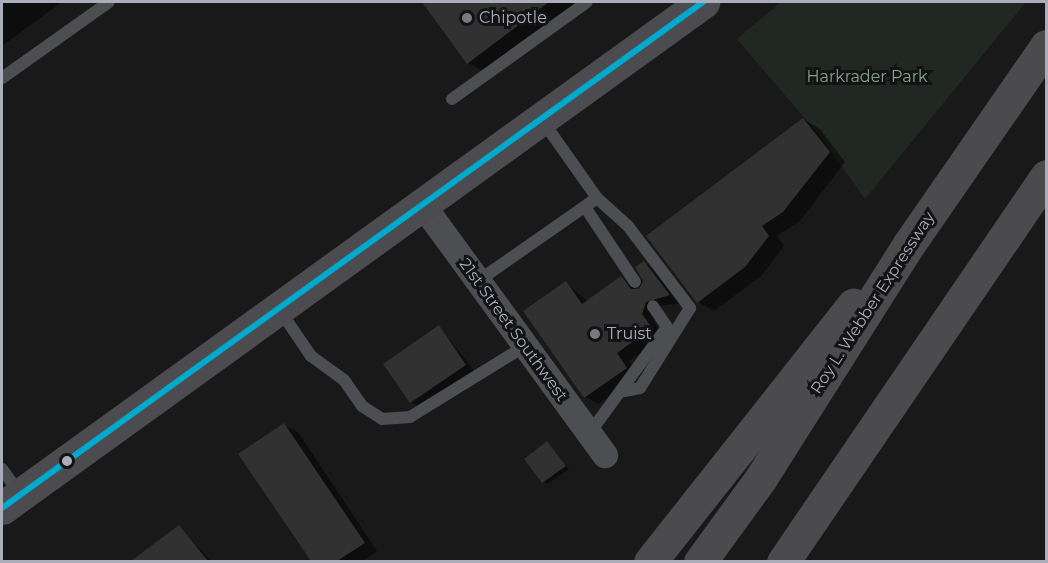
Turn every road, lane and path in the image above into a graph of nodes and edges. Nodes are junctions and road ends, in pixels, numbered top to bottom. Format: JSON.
{"nodes":[{"id":1,"x":109,"y":2,"type":"edge"},
{"id":2,"x":587,"y":2,"type":"edge"},
{"id":3,"x":698,"y":3,"type":"edge"},
{"id":4,"x":1047,"y":46,"type":"edge"},
{"id":5,"x":2,"y":78,"type":"edge"},
{"id":6,"x":452,"y":99,"type":"dead end"},
{"id":7,"x":541,"y":118,"type":"junction"},
{"id":8,"x":1047,"y":176,"type":"edge"},
{"id":9,"x":597,"y":198,"type":"junction"},
{"id":10,"x":422,"y":204,"type":"junction"},
{"id":11,"x":585,"y":207,"type":"junction"},
{"id":12,"x":909,"y":244,"type":"junction"},
{"id":13,"x":478,"y":281,"type":"junction"},
{"id":14,"x":635,"y":282,"type":"dead end"},
{"id":15,"x":653,"y":306,"type":"dead end"},
{"id":16,"x":278,"y":308,"type":"junction"},
{"id":17,"x":525,"y":346,"type":"junction"},
{"id":18,"x":624,"y":391,"type":"junction"},
{"id":19,"x":590,"y":434,"type":"junction"},
{"id":20,"x":604,"y":455,"type":"dead end"},
{"id":21,"x":8,"y":491,"type":"edge"},
{"id":22,"x":650,"y":561,"type":"edge"},
{"id":23,"x":700,"y":561,"type":"edge"},
{"id":24,"x":783,"y":561,"type":"edge"}],
"edges":[{"from":1,"to":5,"type":"lane"},
{"from":2,"to":6,"type":"lane"},
{"from":3,"to":7,"type":"main road"},
{"from":4,"to":12,"type":"highway","name":"Roy L. Webber Expressway"},
{"from":7,"to":9,"type":"lane"},
{"from":7,"to":10,"type":"main road"},
{"from":8,"to":24,"type":"highway"},
{"from":9,"to":11,"type":"lane"},
{"from":9,"to":18,"type":"lane"},
{"from":10,"to":13,"type":"street","name":"21st Street Southwest"},
{"from":10,"to":16,"type":"main road"},
{"from":11,"to":13,"type":"lane"},
{"from":11,"to":14,"type":"lane"},
{"from":12,"to":22,"type":"highway"},
{"from":12,"to":23,"type":"highway","name":"Roy L. Webber Expressway"},
{"from":13,"to":17,"type":"street","name":"21st Street Southwest"},
{"from":15,"to":18,"type":"lane"},
{"from":16,"to":17,"type":"lane"},
{"from":16,"to":21,"type":"main road"},
{"from":17,"to":19,"type":"street","name":"21st Street Southwest"},
{"from":18,"to":19,"type":"lane"},
{"from":19,"to":20,"type":"street","name":"21st Street Southwest"}]}
